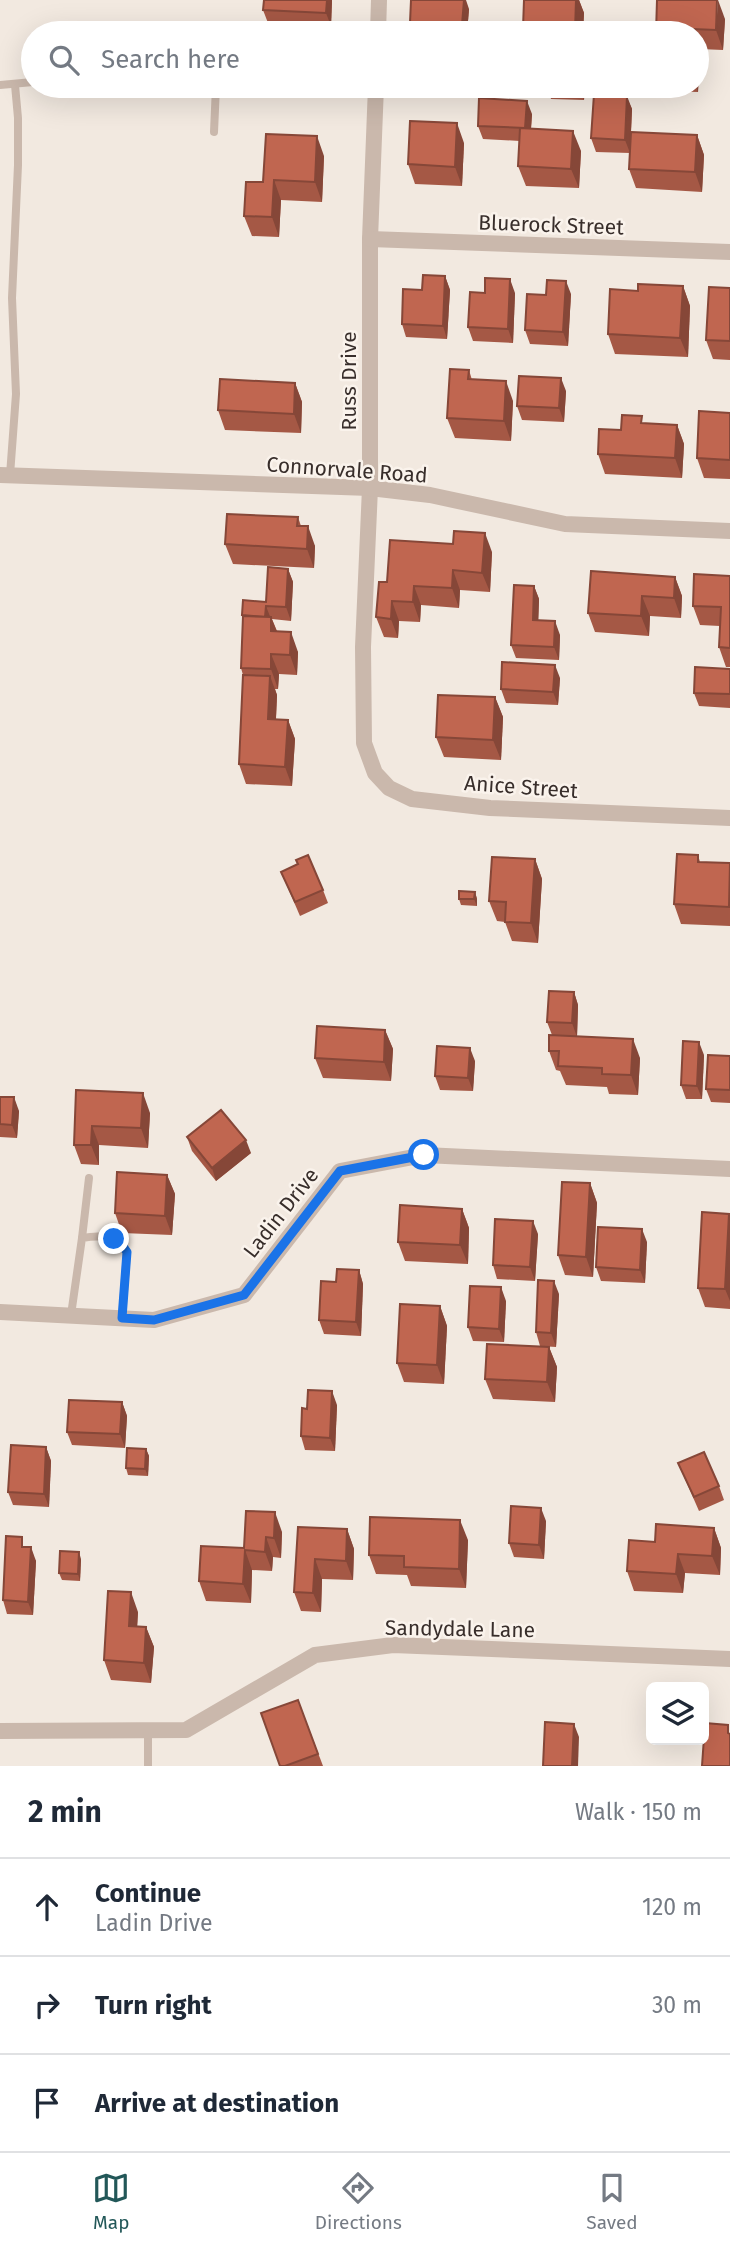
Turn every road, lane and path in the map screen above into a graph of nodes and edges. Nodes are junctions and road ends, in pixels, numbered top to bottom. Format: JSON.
{"nodes":[{"id":1,"x":379,"y":0,"type":"edge"},
{"id":2,"x":378,"y":21,"type":"edge"},
{"id":3,"x":21,"y":84,"type":"edge"},
{"id":4,"x":0,"y":85,"type":"edge"},
{"id":5,"x":15,"y":85,"type":"junction"},
{"id":6,"x":215,"y":98,"type":"edge"},
{"id":7,"x":376,"y":98,"type":"edge"},
{"id":8,"x":214,"y":132,"type":"dead end"},
{"id":9,"x":370,"y":239,"type":"junction"},
{"id":10,"x":730,"y":253,"type":"edge"},
{"id":11,"x":5,"y":475,"type":"edge"},
{"id":12,"x":370,"y":488,"type":"junction"},
{"id":13,"x":730,"y":531,"type":"edge"},
{"id":14,"x":364,"y":718,"type":"joint"},
{"id":15,"x":730,"y":818,"type":"edge"},
{"id":16,"x":730,"y":1169,"type":"edge"},
{"id":17,"x":89,"y":1178,"type":"dead end"},
{"id":18,"x":82,"y":1238,"type":"junction"},
{"id":19,"x":0,"y":1312,"type":"edge"},
{"id":20,"x":71,"y":1315,"type":"junction"},
{"id":21,"x":122,"y":1318,"type":"junction"},
{"id":22,"x":730,"y":1659,"type":"edge"},
{"id":23,"x":148,"y":1730,"type":"junction"},
{"id":24,"x":0,"y":1731,"type":"edge"},
{"id":25,"x":148,"y":1766,"type":"edge"}],
"edges":[{"from":1,"to":2,"type":"street"},
{"from":3,"to":5,"type":"lane"},
{"from":4,"to":5,"type":"lane"},
{"from":5,"to":11,"type":"lane"},
{"from":6,"to":8,"type":"lane"},
{"from":7,"to":9,"type":"street","name":"Russ Drive"},
{"from":9,"to":10,"type":"street","name":"Bluerock Street"},
{"from":9,"to":12,"type":"street","name":"Russ Drive"},
{"from":11,"to":12,"type":"street","name":"Connorvale Road"},
{"from":12,"to":13,"type":"street","name":"Connorvale Road"},
{"from":12,"to":14,"type":"street","name":"Russ Drive"},
{"from":14,"to":15,"type":"street","name":"Anice Street"},
{"from":16,"to":21,"type":"street","name":"Ladin Drive"},
{"from":17,"to":18,"type":"lane"},
{"from":18,"to":20,"type":"lane"},
{"from":18,"to":21,"type":"lane"},
{"from":19,"to":20,"type":"street","name":"Ladin Drive"},
{"from":20,"to":21,"type":"street","name":"Ladin Drive"},
{"from":22,"to":23,"type":"street","name":"Sandydale Lane"},
{"from":23,"to":24,"type":"street","name":"Sandydale Lane"},
{"from":23,"to":25,"type":"lane"}]}
